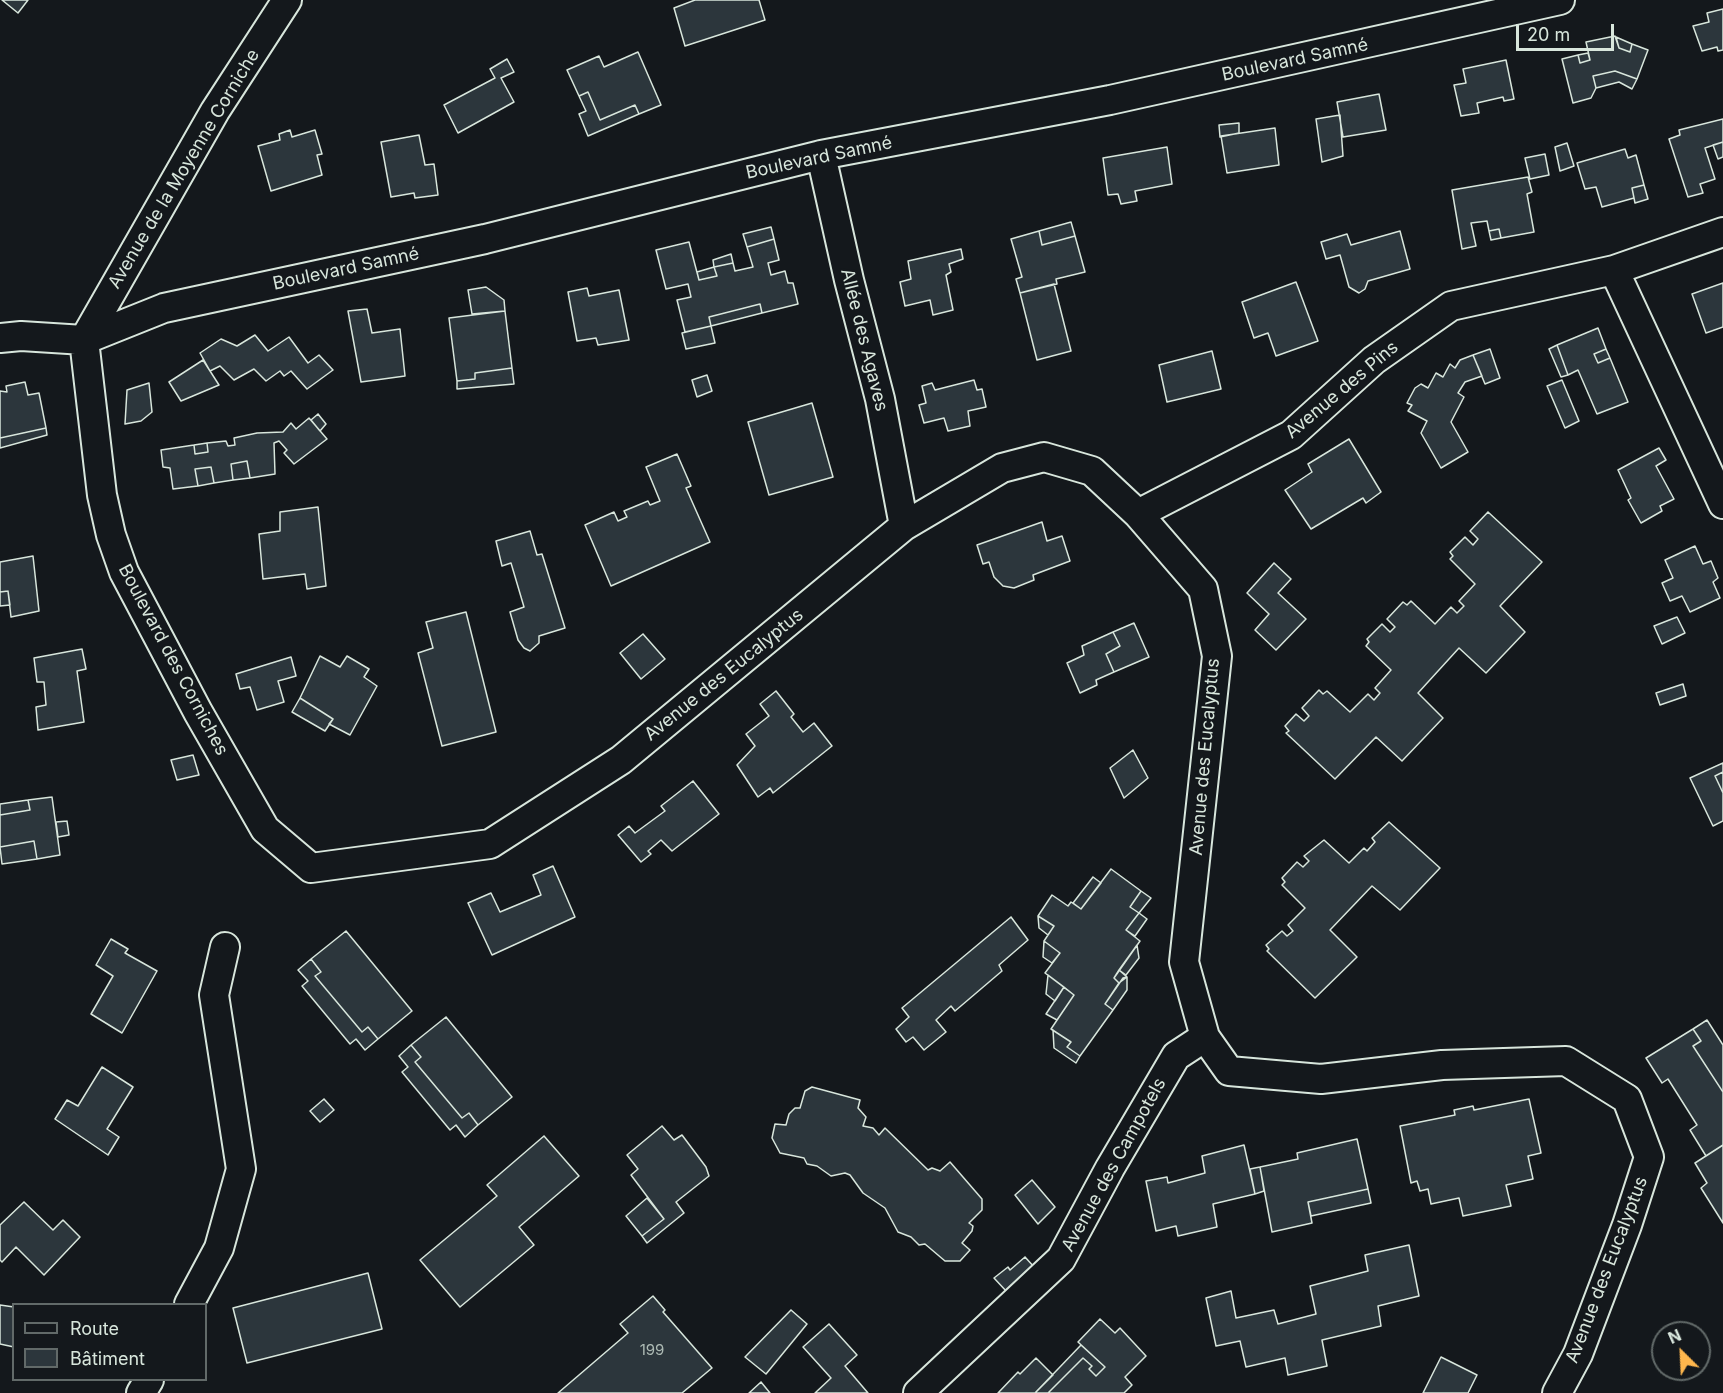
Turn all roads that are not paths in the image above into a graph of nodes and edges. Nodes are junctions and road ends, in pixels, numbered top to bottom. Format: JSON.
{"nodes":[{"id":1,"x":287,"y":0,"type":"edge"},
{"id":2,"x":1560,"y":0,"type":"edge"},
{"id":3,"x":821,"y":155,"type":"junction"},
{"id":4,"x":1723,"y":232,"type":"edge"},
{"id":5,"x":1614,"y":270,"type":"junction"},
{"id":6,"x":0,"y":338,"type":"edge"},
{"id":7,"x":84,"y":340,"type":"junction"},
{"id":8,"x":1723,"y":504,"type":"edge"},
{"id":9,"x":1137,"y":514,"type":"junction"},
{"id":10,"x":904,"y":526,"type":"junction"},
{"id":11,"x":265,"y":829,"type":"joint"},
{"id":12,"x":225,"y":947,"type":"dead end"},
{"id":13,"x":1205,"y":1037,"type":"junction"},
{"id":14,"x":190,"y":1303,"type":"edge"},
{"id":15,"x":918,"y":1393,"type":"edge"},
{"id":16,"x":1557,"y":1393,"type":"edge"}],
"edges":[{"from":1,"to":7,"type":"street","name":"Avenue de la Moyenne Corniche"},
{"from":2,"to":3,"type":"street","name":"Boulevard Samné"},
{"from":3,"to":7,"type":"street","name":"Boulevard Samné"},
{"from":3,"to":10,"type":"street","name":"Allée des Agaves"},
{"from":4,"to":5,"type":"street","name":"Avenue des Pins"},
{"from":5,"to":8,"type":"street"},
{"from":5,"to":9,"type":"street","name":"Avenue des Pins"},
{"from":6,"to":7,"type":"street"},
{"from":7,"to":11,"type":"street","name":"Boulevard des Corniches"},
{"from":9,"to":10,"type":"street","name":"Avenue des Eucalyptus"},
{"from":9,"to":13,"type":"street","name":"Avenue des Eucalyptus"},
{"from":10,"to":11,"type":"street","name":"Avenue des Eucalyptus"},
{"from":12,"to":14,"type":"street"},
{"from":13,"to":15,"type":"street","name":"Avenue des Campotels"},
{"from":13,"to":16,"type":"street","name":"Avenue des Eucalyptus"}]}
